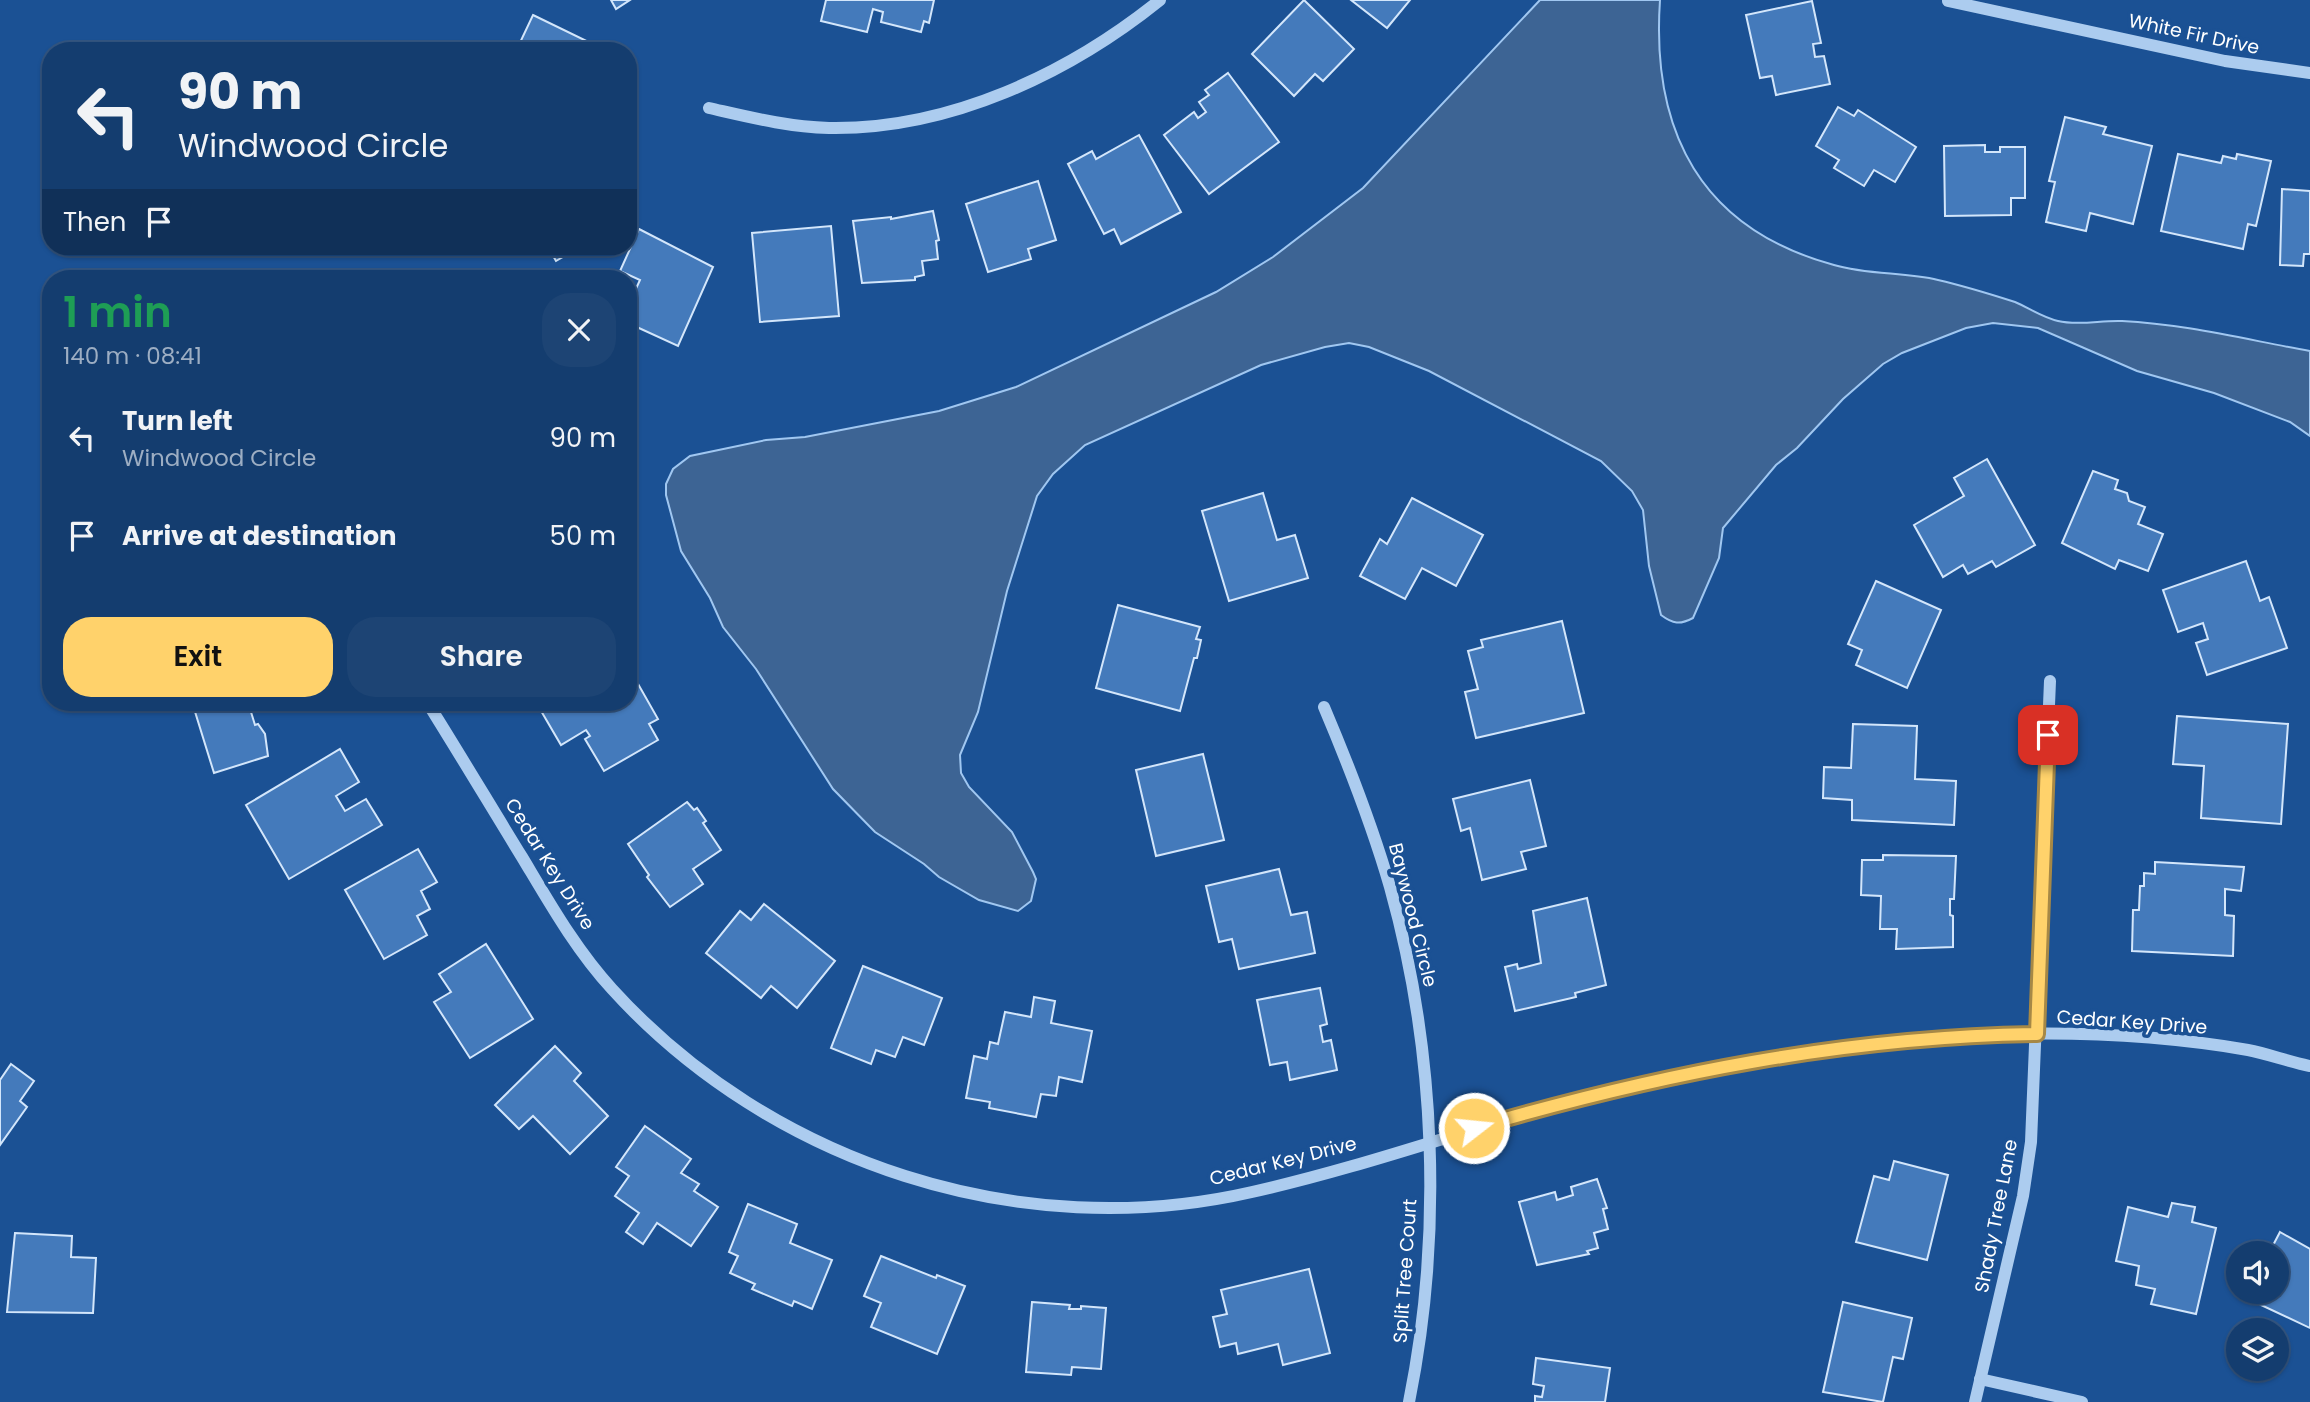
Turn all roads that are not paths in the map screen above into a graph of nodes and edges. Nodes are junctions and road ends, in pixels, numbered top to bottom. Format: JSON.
{"nodes":[{"id":1,"x":1160,"y":0,"type":"edge"},
{"id":2,"x":1948,"y":1,"type":"edge"},
{"id":3,"x":2310,"y":73,"type":"edge"},
{"id":4,"x":709,"y":108,"type":"dead end"},
{"id":5,"x":2050,"y":681,"type":"dead end"},
{"id":6,"x":1324,"y":707,"type":"dead end"},
{"id":7,"x":433,"y":711,"type":"edge"},
{"id":8,"x":2037,"y":1034,"type":"junction"},
{"id":9,"x":2310,"y":1066,"type":"edge"},
{"id":10,"x":1429,"y":1142,"type":"junction"},
{"id":11,"x":1980,"y":1379,"type":"junction"},
{"id":12,"x":1409,"y":1402,"type":"edge"},
{"id":13,"x":1975,"y":1402,"type":"edge"},
{"id":14,"x":2082,"y":1402,"type":"edge"}],
"edges":[{"from":1,"to":4,"type":"street"},
{"from":2,"to":3,"type":"street","name":"White Fir Drive"},
{"from":5,"to":8,"type":"street","name":"Shady Tree Lane"},
{"from":6,"to":10,"type":"street","name":"Baywood Circle"},
{"from":7,"to":10,"type":"street","name":"Cedar Key Drive"},
{"from":8,"to":9,"type":"street","name":"Cedar Key Drive"},
{"from":8,"to":10,"type":"street","name":"Cedar Key Drive"},
{"from":8,"to":11,"type":"street","name":"Shady Tree Lane"},
{"from":10,"to":12,"type":"street","name":"Split Tree Court"},
{"from":11,"to":13,"type":"street","name":"Shady Tree Lane"},
{"from":11,"to":14,"type":"street"}]}
